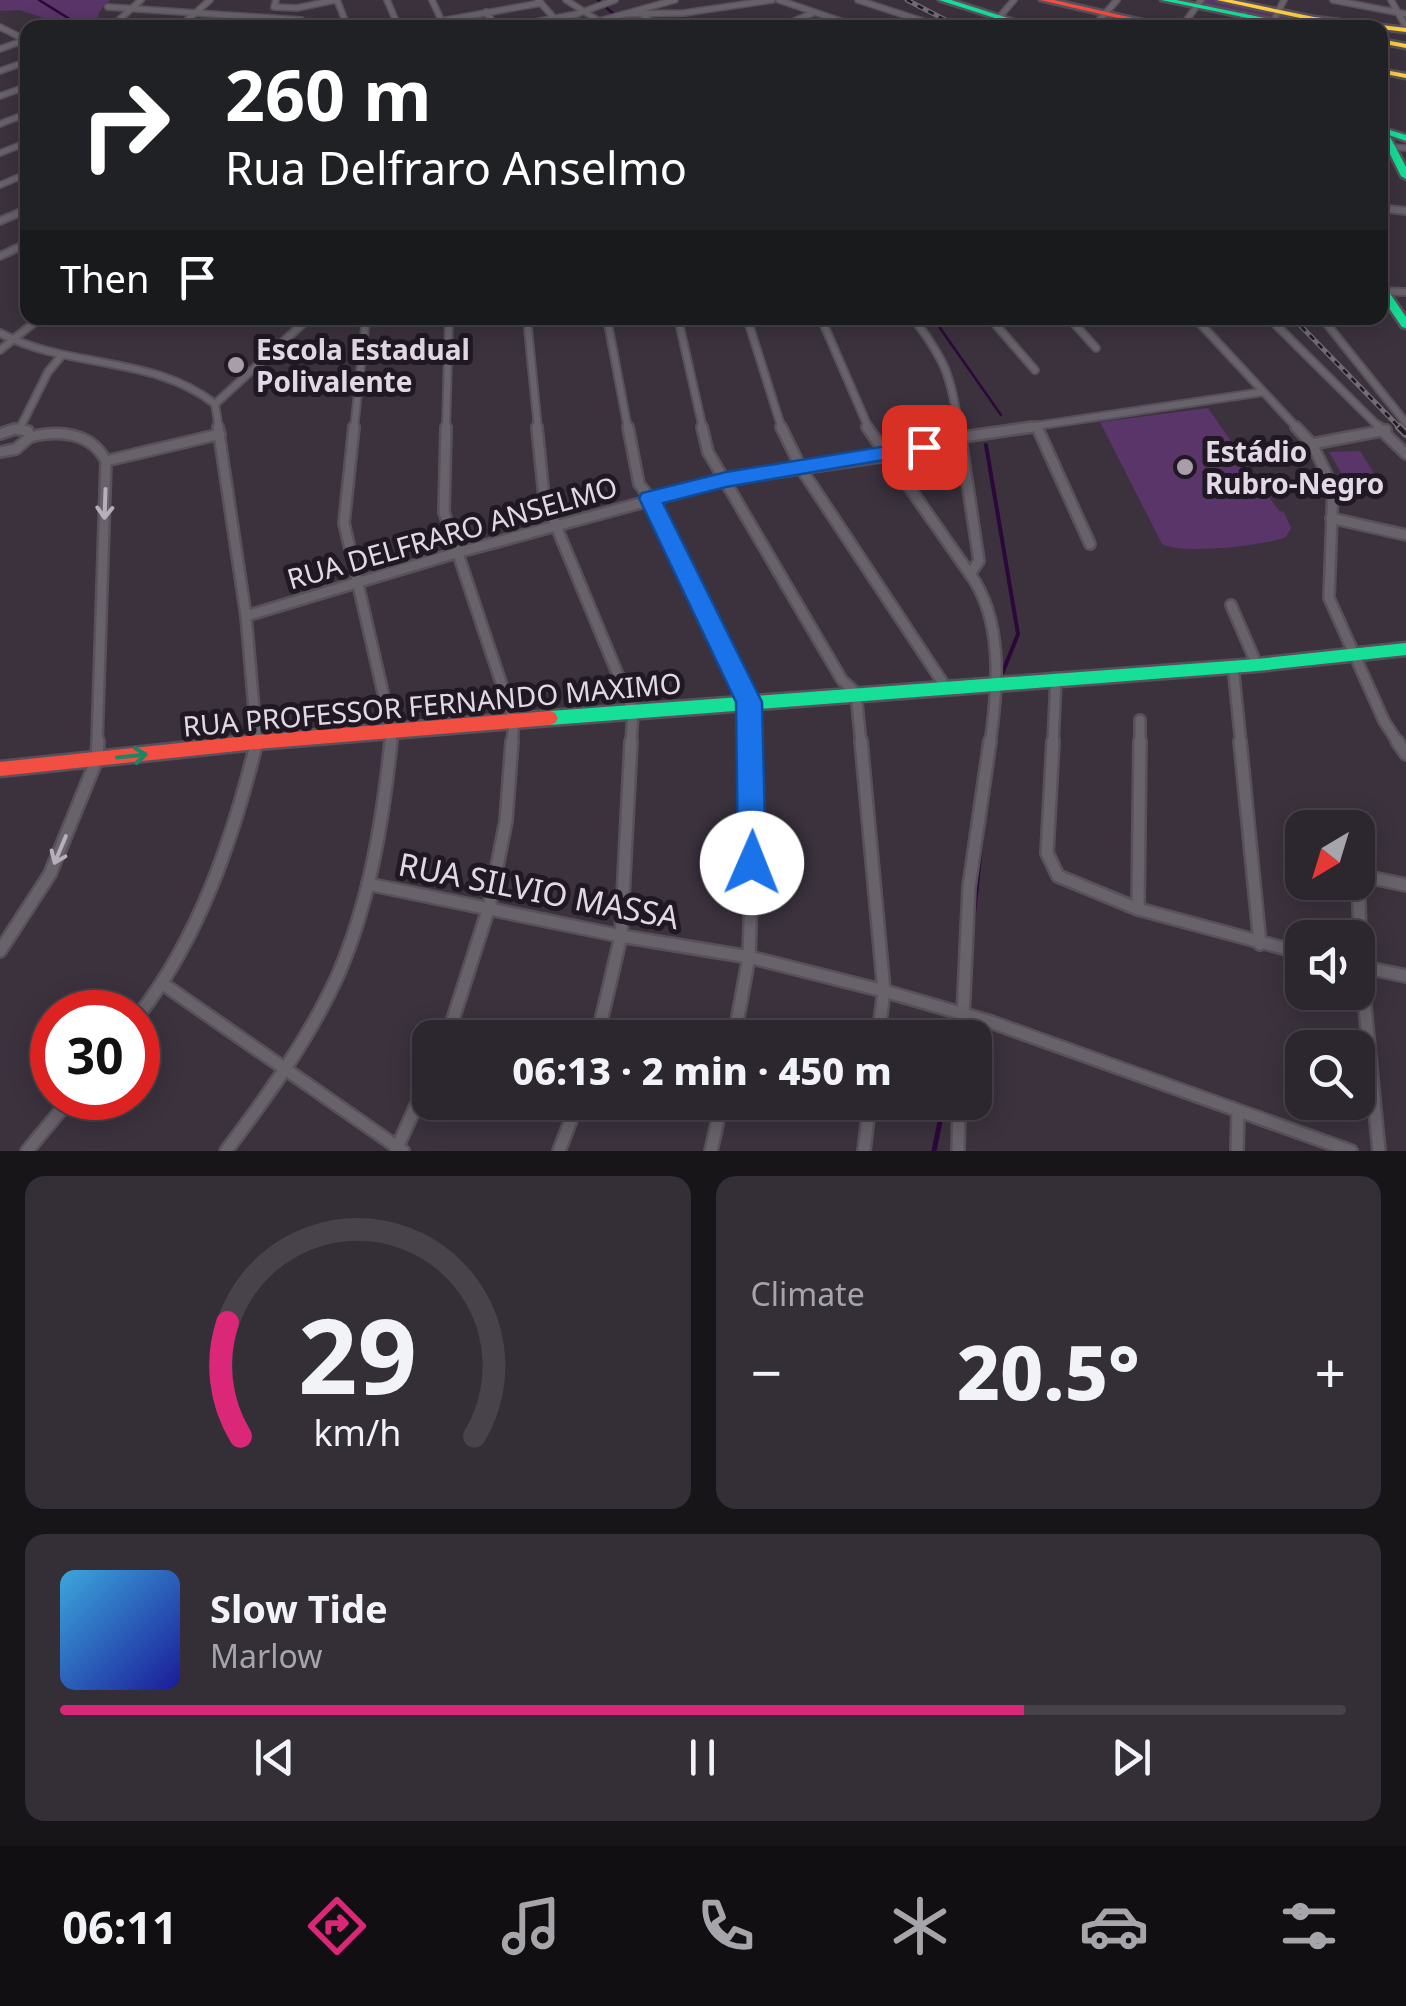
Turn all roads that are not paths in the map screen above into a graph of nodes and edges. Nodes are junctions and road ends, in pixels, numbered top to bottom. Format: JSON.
{"nodes":[{"id":1,"x":142,"y":0,"type":"edge"},
{"id":2,"x":210,"y":0,"type":"edge"},
{"id":3,"x":276,"y":0,"type":"edge"},
{"id":4,"x":292,"y":0,"type":"edge"},
{"id":5,"x":336,"y":0,"type":"edge"},
{"id":6,"x":566,"y":0,"type":"edge"},
{"id":7,"x":615,"y":0,"type":"edge"},
{"id":8,"x":675,"y":0,"type":"edge"},
{"id":9,"x":775,"y":0,"type":"edge"},
{"id":10,"x":858,"y":0,"type":"edge"},
{"id":11,"x":943,"y":0,"type":"edge"},
{"id":12,"x":1014,"y":0,"type":"edge"},
{"id":13,"x":1044,"y":0,"type":"edge"},
{"id":14,"x":1117,"y":0,"type":"edge"},
{"id":15,"x":1165,"y":0,"type":"edge"},
{"id":16,"x":1220,"y":0,"type":"edge"},
{"id":17,"x":1333,"y":0,"type":"edge"},
{"id":18,"x":1390,"y":0,"type":"edge"},
{"id":19,"x":540,"y":1,"type":"edge"},
{"id":20,"x":1199,"y":3,"type":"edge"},
{"id":21,"x":108,"y":7,"type":"dead end"},
{"id":22,"x":132,"y":8,"type":"junction"},
{"id":23,"x":297,"y":8,"type":"junction"},
{"id":24,"x":195,"y":12,"type":"junction"},
{"id":25,"x":486,"y":12,"type":"junction"},
{"id":26,"x":585,"y":12,"type":"junction"},
{"id":27,"x":814,"y":12,"type":"junction"},
{"id":28,"x":1104,"y":13,"type":"junction"},
{"id":29,"x":1397,"y":13,"type":"junction"},
{"id":30,"x":624,"y":14,"type":"junction"},
{"id":31,"x":1406,"y":14,"type":"edge"},
{"id":32,"x":1276,"y":15,"type":"edge"},
{"id":33,"x":644,"y":16,"type":"junction"},
{"id":34,"x":555,"y":18,"type":"junction"},
{"id":35,"x":117,"y":20,"type":"edge"},
{"id":36,"x":186,"y":20,"type":"edge"},
{"id":37,"x":266,"y":20,"type":"edge"},
{"id":38,"x":301,"y":20,"type":"edge"},
{"id":39,"x":458,"y":20,"type":"edge"},
{"id":40,"x":493,"y":20,"type":"edge"},
{"id":41,"x":544,"y":20,"type":"edge"},
{"id":42,"x":649,"y":20,"type":"edge"},
{"id":43,"x":796,"y":20,"type":"edge"},
{"id":44,"x":838,"y":20,"type":"edge"},
{"id":45,"x":919,"y":20,"type":"edge"},
{"id":46,"x":990,"y":20,"type":"edge"},
{"id":47,"x":997,"y":20,"type":"edge"},
{"id":48,"x":1098,"y":20,"type":"edge"},
{"id":49,"x":1137,"y":20,"type":"edge"},
{"id":50,"x":1239,"y":20,"type":"edge"},
{"id":51,"x":1247,"y":20,"type":"edge"},
{"id":52,"x":1309,"y":20,"type":"edge"},
{"id":53,"x":1406,"y":29,"type":"edge"},
{"id":54,"x":1388,"y":146,"type":"edge"},
{"id":55,"x":1406,"y":176,"type":"edge"},
{"id":56,"x":1388,"y":300,"type":"edge"},
{"id":57,"x":31,"y":325,"type":"edge"},
{"id":58,"x":301,"y":325,"type":"edge"},
{"id":59,"x":365,"y":325,"type":"edge"},
{"id":60,"x":450,"y":325,"type":"edge"},
{"id":61,"x":528,"y":325,"type":"edge"},
{"id":62,"x":608,"y":325,"type":"edge"},
{"id":63,"x":680,"y":325,"type":"edge"},
{"id":64,"x":749,"y":325,"type":"edge"},
{"id":65,"x":824,"y":325,"type":"edge"},
{"id":66,"x":918,"y":325,"type":"edge"},
{"id":67,"x":996,"y":325,"type":"edge"},
{"id":68,"x":1075,"y":325,"type":"edge"},
{"id":69,"x":1202,"y":325,"type":"edge"},
{"id":70,"x":1277,"y":325,"type":"edge"},
{"id":71,"x":1328,"y":325,"type":"edge"},
{"id":72,"x":1406,"y":325,"type":"edge"},
{"id":73,"x":0,"y":333,"type":"edge"},
{"id":74,"x":12,"y":341,"type":"junction"},
{"id":75,"x":1096,"y":348,"type":"dead end"},
{"id":76,"x":0,"y":350,"type":"edge"},
{"id":77,"x":62,"y":355,"type":"junction"},
{"id":78,"x":1035,"y":370,"type":"dead end"},
{"id":79,"x":1263,"y":392,"type":"junction"},
{"id":80,"x":215,"y":404,"type":"junction"},
{"id":81,"x":1406,"y":423,"type":"edge"},
{"id":82,"x":1037,"y":426,"type":"junction"},
{"id":83,"x":20,"y":428,"type":"junction"},
{"id":84,"x":1386,"y":430,"type":"junction"},
{"id":85,"x":0,"y":434,"type":"edge"},
{"id":86,"x":220,"y":434,"type":"junction"},
{"id":87,"x":30,"y":437,"type":"junction"},
{"id":88,"x":963,"y":438,"type":"junction"},
{"id":89,"x":1312,"y":444,"type":"junction"},
{"id":90,"x":3,"y":452,"type":"edge"},
{"id":91,"x":1406,"y":454,"type":"edge"},
{"id":92,"x":886,"y":456,"type":"junction"},
{"id":93,"x":106,"y":461,"type":"junction"},
{"id":94,"x":0,"y":463,"type":"edge"},
{"id":95,"x":802,"y":470,"type":"junction"},
{"id":96,"x":726,"y":480,"type":"junction"},
{"id":97,"x":650,"y":498,"type":"junction"},
{"id":98,"x":1331,"y":518,"type":"junction"},
{"id":99,"x":556,"y":526,"type":"junction"},
{"id":100,"x":1406,"y":535,"type":"edge"},
{"id":101,"x":1090,"y":544,"type":"dead end"},
{"id":102,"x":456,"y":553,"type":"junction"},
{"id":103,"x":970,"y":574,"type":"junction"},
{"id":104,"x":358,"y":581,"type":"junction"},
{"id":105,"x":1231,"y":605,"type":"dead end"},
{"id":106,"x":246,"y":616,"type":"junction"},
{"id":107,"x":1406,"y":649,"type":"edge"},
{"id":108,"x":1354,"y":652,"type":"junction"},
{"id":109,"x":1258,"y":665,"type":"junction"},
{"id":110,"x":1233,"y":666,"type":"junction"},
{"id":111,"x":1056,"y":678,"type":"junction"},
{"id":112,"x":999,"y":682,"type":"junction"},
{"id":113,"x":945,"y":686,"type":"junction"},
{"id":114,"x":856,"y":693,"type":"junction"},
{"id":115,"x":749,"y":702,"type":"junction"},
{"id":116,"x":633,"y":712,"type":"junction"},
{"id":117,"x":1140,"y":720,"type":"dead end"},
{"id":118,"x":514,"y":721,"type":"junction"},
{"id":119,"x":392,"y":732,"type":"junction"},
{"id":120,"x":257,"y":742,"type":"junction"},
{"id":121,"x":1406,"y":754,"type":"edge"},
{"id":122,"x":97,"y":759,"type":"junction"},
{"id":123,"x":0,"y":770,"type":"edge"},
{"id":124,"x":1375,"y":879,"type":"edge"},
{"id":125,"x":368,"y":884,"type":"junction"},
{"id":126,"x":1406,"y":885,"type":"edge"},
{"id":127,"x":489,"y":908,"type":"junction"},
{"id":128,"x":1138,"y":909,"type":"junction"},
{"id":129,"x":621,"y":936,"type":"junction"},
{"id":130,"x":1260,"y":944,"type":"junction"},
{"id":131,"x":1285,"y":949,"type":"edge"},
{"id":132,"x":0,"y":951,"type":"edge"},
{"id":133,"x":749,"y":958,"type":"junction"},
{"id":134,"x":1375,"y":969,"type":"edge"},
{"id":135,"x":1406,"y":976,"type":"edge"},
{"id":136,"x":163,"y":984,"type":"junction"},
{"id":137,"x":158,"y":990,"type":"edge"},
{"id":138,"x":884,"y":991,"type":"junction"},
{"id":139,"x":1364,"y":1010,"type":"edge"},
{"id":140,"x":963,"y":1013,"type":"junction"},
{"id":141,"x":453,"y":1020,"type":"edge"},
{"id":142,"x":601,"y":1020,"type":"edge"},
{"id":143,"x":737,"y":1020,"type":"edge"},
{"id":144,"x":880,"y":1020,"type":"edge"},
{"id":145,"x":963,"y":1020,"type":"edge"},
{"id":146,"x":985,"y":1020,"type":"edge"},
{"id":147,"x":992,"y":1022,"type":"edge"},
{"id":148,"x":285,"y":1072,"type":"junction"},
{"id":149,"x":1238,"y":1110,"type":"junction"},
{"id":150,"x":412,"y":1119,"type":"edge"},
{"id":151,"x":53,"y":1120,"type":"edge"},
{"id":152,"x":571,"y":1120,"type":"edge"},
{"id":153,"x":718,"y":1120,"type":"edge"},
{"id":154,"x":868,"y":1120,"type":"edge"},
{"id":155,"x":959,"y":1120,"type":"edge"},
{"id":156,"x":399,"y":1150,"type":"edge"},
{"id":157,"x":27,"y":1151,"type":"edge"},
{"id":158,"x":226,"y":1151,"type":"edge"},
{"id":159,"x":559,"y":1151,"type":"edge"},
{"id":160,"x":711,"y":1151,"type":"edge"},
{"id":161,"x":864,"y":1151,"type":"edge"},
{"id":162,"x":958,"y":1151,"type":"edge"},
{"id":163,"x":1237,"y":1151,"type":"edge"},
{"id":164,"x":1351,"y":1151,"type":"edge"},
{"id":165,"x":1379,"y":1151,"type":"edge"}],
"edges":[{"from":1,"to":22,"type":"street"},
{"from":2,"to":24,"type":"street"},
{"from":3,"to":23,"type":"street"},
{"from":4,"to":23,"type":"street"},
{"from":5,"to":23,"type":"street"},
{"from":6,"to":26,"type":"street"},
{"from":7,"to":26,"type":"street"},
{"from":8,"to":30,"type":"street"},
{"from":9,"to":27,"type":"street"},
{"from":9,"to":33,"type":"street"},
{"from":10,"to":45,"type":"street"},
{"from":11,"to":46,"type":"main road"},
{"from":12,"to":47,"type":"street"},
{"from":13,"to":28,"type":"main road"},
{"from":14,"to":28,"type":"street"},
{"from":15,"to":20,"type":"main road"},
{"from":16,"to":32,"type":"main road"},
{"from":17,"to":29,"type":"street"},
{"from":18,"to":29,"type":"street"},
{"from":19,"to":25,"type":"street"},
{"from":19,"to":34,"type":"street"},
{"from":20,"to":50,"type":"main road"},
{"from":21,"to":22,"type":"street"},
{"from":22,"to":24,"type":"street"},
{"from":22,"to":35,"type":"street"},
{"from":23,"to":38,"type":"street"},
{"from":24,"to":36,"type":"street"},
{"from":24,"to":37,"type":"street"},
{"from":25,"to":39,"type":"street"},
{"from":25,"to":40,"type":"street"},
{"from":26,"to":30,"type":"street"},
{"from":26,"to":34,"type":"street"},
{"from":27,"to":43,"type":"street"},
{"from":27,"to":44,"type":"street"},
{"from":28,"to":48,"type":"street"},
{"from":28,"to":49,"type":"main road"},
{"from":29,"to":31,"type":"street"},
{"from":29,"to":53,"type":"street"},
{"from":30,"to":33,"type":"street"},
{"from":32,"to":51,"type":"main road"},
{"from":32,"to":52,"type":"main road"},
{"from":33,"to":42,"type":"street"},
{"from":34,"to":41,"type":"street"},
{"from":54,"to":55,"type":"main road"},
{"from":56,"to":72,"type":"main road"},
{"from":57,"to":74,"type":"street"},
{"from":58,"to":80,"type":"street"},
{"from":59,"to":104,"type":"street"},
{"from":60,"to":102,"type":"street"},
{"from":61,"to":99,"type":"street"},
{"from":62,"to":97,"type":"street"},
{"from":63,"to":96,"type":"street"},
{"from":64,"to":95,"type":"street"},
{"from":65,"to":92,"type":"street"},
{"from":66,"to":88,"type":"street"},
{"from":67,"to":78,"type":"street"},
{"from":68,"to":75,"type":"street"},
{"from":69,"to":79,"type":"street"},
{"from":70,"to":84,"type":"street"},
{"from":71,"to":81,"type":"street"},
{"from":73,"to":74,"type":"street"},
{"from":74,"to":76,"type":"street"},
{"from":74,"to":77,"type":"street"},
{"from":77,"to":80,"type":"street"},
{"from":77,"to":83,"type":"street"},
{"from":79,"to":82,"type":"street","name":"RUA DELFRARO ANSELMO"},
{"from":79,"to":89,"type":"street"},
{"from":80,"to":86,"type":"street"},
{"from":82,"to":88,"type":"street","name":"RUA DELFRARO ANSELMO"},
{"from":82,"to":101,"type":"street"},
{"from":83,"to":85,"type":"street"},
{"from":83,"to":87,"type":"street"},
{"from":84,"to":89,"type":"street"},
{"from":84,"to":91,"type":"street"},
{"from":86,"to":93,"type":"street"},
{"from":86,"to":106,"type":"street"},
{"from":87,"to":90,"type":"street"},
{"from":87,"to":93,"type":"street"},
{"from":88,"to":92,"type":"street","name":"RUA DELFRARO ANSELMO"},
{"from":88,"to":103,"type":"street"},
{"from":89,"to":98,"type":"street"},
{"from":90,"to":94,"type":"street"},
{"from":92,"to":95,"type":"street","name":"RUA DELFRARO ANSELMO"},
{"from":92,"to":103,"type":"street"},
{"from":93,"to":122,"type":"street","one_way":true},
{"from":95,"to":96,"type":"street","name":"RUA DELFRARO ANSELMO"},
{"from":95,"to":113,"type":"street"},
{"from":96,"to":97,"type":"street","name":"RUA DELFRARO ANSELMO"},
{"from":96,"to":114,"type":"street"},
{"from":97,"to":99,"type":"street","name":"RUA DELFRARO ANSELMO"},
{"from":97,"to":115,"type":"street"},
{"from":98,"to":100,"type":"street"},
{"from":98,"to":108,"type":"street"},
{"from":99,"to":102,"type":"street","name":"RUA DELFRARO ANSELMO"},
{"from":99,"to":116,"type":"street"},
{"from":102,"to":104,"type":"street","name":"RUA DELFRARO ANSELMO"},
{"from":102,"to":118,"type":"street"},
{"from":103,"to":112,"type":"street"},
{"from":104,"to":106,"type":"street","name":"RUA DELFRARO ANSELMO"},
{"from":104,"to":119,"type":"street"},
{"from":105,"to":109,"type":"street"},
{"from":106,"to":120,"type":"street"},
{"from":107,"to":108,"type":"main road","name":"RUA PROFESSOR FERNANDO MAXIMO"},
{"from":108,"to":109,"type":"main road","name":"RUA PROFESSOR FERNANDO MAXIMO"},
{"from":108,"to":121,"type":"street"},
{"from":109,"to":110,"type":"main road","name":"RUA PROFESSOR FERNANDO MAXIMO"},
{"from":110,"to":111,"type":"main road","name":"RUA PROFESSOR FERNANDO MAXIMO"},
{"from":110,"to":130,"type":"street"},
{"from":111,"to":112,"type":"main road","name":"RUA PROFESSOR FERNANDO MAXIMO"},
{"from":111,"to":128,"type":"street"},
{"from":112,"to":113,"type":"main road","name":"RUA PROFESSOR FERNANDO MAXIMO"},
{"from":112,"to":140,"type":"street"},
{"from":113,"to":114,"type":"main road","name":"RUA PROFESSOR FERNANDO MAXIMO"},
{"from":114,"to":115,"type":"main road","name":"RUA PROFESSOR FERNANDO MAXIMO"},
{"from":114,"to":138,"type":"street"},
{"from":115,"to":116,"type":"main road","name":"RUA PROFESSOR FERNANDO MAXIMO"},
{"from":115,"to":133,"type":"street"},
{"from":116,"to":118,"type":"main road","name":"RUA PROFESSOR FERNANDO MAXIMO"},
{"from":116,"to":129,"type":"street"},
{"from":117,"to":128,"type":"street"},
{"from":118,"to":119,"type":"main road","name":"RUA PROFESSOR FERNANDO MAXIMO"},
{"from":118,"to":127,"type":"street"},
{"from":119,"to":120,"type":"main road","name":"RUA PROFESSOR FERNANDO MAXIMO"},
{"from":119,"to":125,"type":"street"},
{"from":122,"to":120,"type":"main road","name":"RUA PROFESSOR FERNANDO MAXIMO","one_way":true},
{"from":120,"to":136,"type":"street"},
{"from":122,"to":123,"type":"main road","name":"RUA PROFESSOR FERNANDO MAXIMO"},
{"from":122,"to":132,"type":"street","one_way":true},
{"from":124,"to":126,"type":"street"},
{"from":125,"to":127,"type":"street","name":"RUA SILVIO MASSA"},
{"from":125,"to":148,"type":"street"},
{"from":127,"to":129,"type":"street","name":"RUA SILVIO MASSA"},
{"from":127,"to":141,"type":"street"},
{"from":128,"to":130,"type":"street"},
{"from":129,"to":133,"type":"street","name":"RUA SILVIO MASSA"},
{"from":129,"to":142,"type":"street"},
{"from":130,"to":131,"type":"street"},
{"from":133,"to":138,"type":"street","name":"RUA SILVIO MASSA"},
{"from":133,"to":143,"type":"street"},
{"from":134,"to":135,"type":"street"},
{"from":136,"to":137,"type":"street"},
{"from":136,"to":148,"type":"street"},
{"from":138,"to":140,"type":"street","name":"RUA SILVIO MASSA"},
{"from":138,"to":144,"type":"street"},
{"from":139,"to":165,"type":"street"},
{"from":140,"to":145,"type":"street"},
{"from":140,"to":146,"type":"street","name":"RUA SILVIO MASSA"},
{"from":147,"to":149,"type":"street"},
{"from":148,"to":156,"type":"street"},
{"from":148,"to":158,"type":"street"},
{"from":149,"to":163,"type":"street"},
{"from":149,"to":164,"type":"street"},
{"from":150,"to":156,"type":"street"},
{"from":151,"to":157,"type":"street"},
{"from":152,"to":159,"type":"street"},
{"from":153,"to":160,"type":"street"},
{"from":154,"to":161,"type":"street"},
{"from":155,"to":162,"type":"street"}]}
